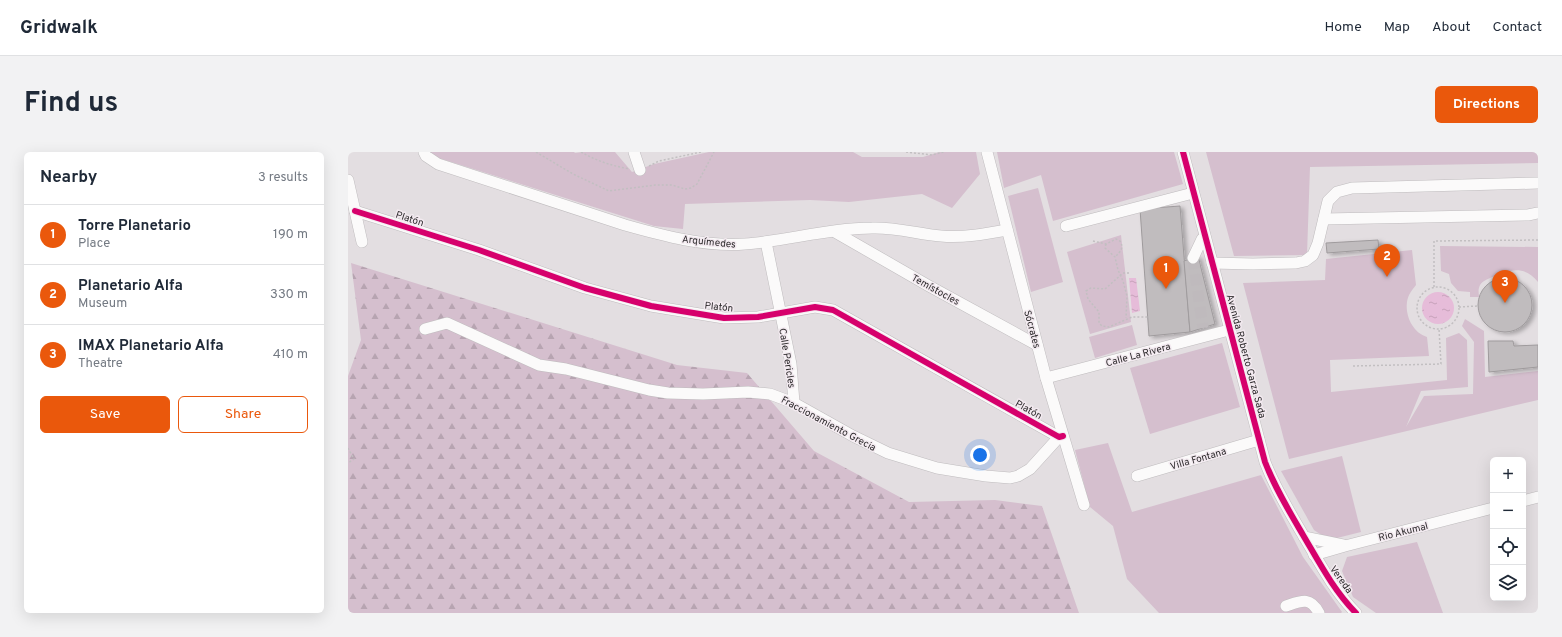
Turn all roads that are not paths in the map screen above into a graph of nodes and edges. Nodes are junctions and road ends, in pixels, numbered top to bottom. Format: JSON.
{"nodes":[{"id":1,"x":424,"y":152,"type":"edge"},
{"id":2,"x":634,"y":152,"type":"edge"},
{"id":3,"x":987,"y":152,"type":"edge"},
{"id":4,"x":1182,"y":152,"type":"edge"},
{"id":5,"x":640,"y":170,"type":"dead end"},
{"id":6,"x":348,"y":180,"type":"edge"},
{"id":7,"x":1538,"y":183,"type":"edge"},
{"id":8,"x":1193,"y":193,"type":"junction"},
{"id":9,"x":355,"y":211,"type":"junction"},
{"id":10,"x":1538,"y":214,"type":"edge"},
{"id":11,"x":1324,"y":219,"type":"junction"},
{"id":12,"x":1066,"y":226,"type":"dead end"},
{"id":13,"x":1007,"y":230,"type":"junction"},
{"id":14,"x":835,"y":232,"type":"junction"},
{"id":15,"x":1205,"y":237,"type":"junction"},
{"id":16,"x":362,"y":242,"type":"dead end"},
{"id":17,"x":766,"y":242,"type":"junction"},
{"id":18,"x":1193,"y":258,"type":"tunnel mouth"},
{"id":19,"x":1212,"y":263,"type":"junction"},
{"id":20,"x":781,"y":312,"type":"junction"},
{"id":21,"x":425,"y":329,"type":"dead end"},
{"id":22,"x":1229,"y":330,"type":"junction"},
{"id":23,"x":1037,"y":345,"type":"junction"},
{"id":24,"x":1046,"y":378,"type":"junction"},
{"id":25,"x":794,"y":403,"type":"junction"},
{"id":26,"x":1061,"y":436,"type":"junction"},
{"id":27,"x":1259,"y":440,"type":"junction"},
{"id":28,"x":1137,"y":476,"type":"dead end"},
{"id":29,"x":1538,"y":497,"type":"edge"},
{"id":30,"x":1526,"y":500,"type":"edge"},
{"id":31,"x":1084,"y":505,"type":"dead end"},
{"id":32,"x":1490,"y":509,"type":"edge"},
{"id":33,"x":1304,"y":537,"type":"junction"},
{"id":34,"x":1345,"y":546,"type":"junction"},
{"id":35,"x":1314,"y":555,"type":"junction"},
{"id":36,"x":1286,"y":606,"type":"dead end"},
{"id":37,"x":1350,"y":611,"type":"edge"},
{"id":38,"x":1319,"y":613,"type":"edge"}],
"edges":[{"from":1,"to":17,"type":"street","name":"Arquímedes"},
{"from":2,"to":5,"type":"street"},
{"from":3,"to":13,"type":"street","name":"Sócrates"},
{"from":4,"to":8,"type":"street","name":"Avenida Roberto Garza Sada"},
{"from":6,"to":9,"type":"street"},
{"from":7,"to":11,"type":"street"},
{"from":8,"to":12,"type":"street"},
{"from":8,"to":15,"type":"street","name":"Avenida Roberto Garza Sada"},
{"from":9,"to":16,"type":"street"},
{"from":9,"to":20,"type":"street","name":"Platón"},
{"from":10,"to":11,"type":"street"},
{"from":11,"to":19,"type":"street"},
{"from":13,"to":14,"type":"street","name":"Arquímedes"},
{"from":13,"to":23,"type":"street","name":"Sócrates"},
{"from":14,"to":17,"type":"street","name":"Arquímedes"},
{"from":14,"to":23,"type":"street","name":"Temístocles"},
{"from":15,"to":18,"type":"street"},
{"from":15,"to":19,"type":"street","name":"Avenida Roberto Garza Sada"},
{"from":17,"to":20,"type":"street","name":"Calle Pericles"},
{"from":19,"to":22,"type":"street","name":"Avenida Roberto Garza Sada"},
{"from":20,"to":25,"type":"street","name":"Calle Pericles"},
{"from":20,"to":26,"type":"street","name":"Platón"},
{"from":21,"to":25,"type":"street","name":"Fraccionamiento Grecia"},
{"from":22,"to":24,"type":"street","name":"Calle La Rivera"},
{"from":22,"to":27,"type":"street","name":"Avenida Roberto Garza Sada"},
{"from":23,"to":24,"type":"street","name":"Sócrates"},
{"from":24,"to":26,"type":"street","name":"Sócrates"},
{"from":25,"to":26,"type":"street","name":"Fraccionamiento Grecia"},
{"from":26,"to":31,"type":"street","name":"Sócrates"},
{"from":27,"to":28,"type":"street","name":"Villa Fontana"},
{"from":27,"to":33,"type":"street","name":"Avenida Roberto Garza Sada"},
{"from":29,"to":30,"type":"street"},
{"from":32,"to":34,"type":"street","name":"Rio Akumal"},
{"from":33,"to":34,"type":"street"},
{"from":33,"to":35,"type":"street","name":"Avenida Roberto Garza Sada"},
{"from":34,"to":35,"type":"street","name":"Rio Akumal"},
{"from":35,"to":37,"type":"street","name":"Vereda"},
{"from":36,"to":38,"type":"street"}]}
